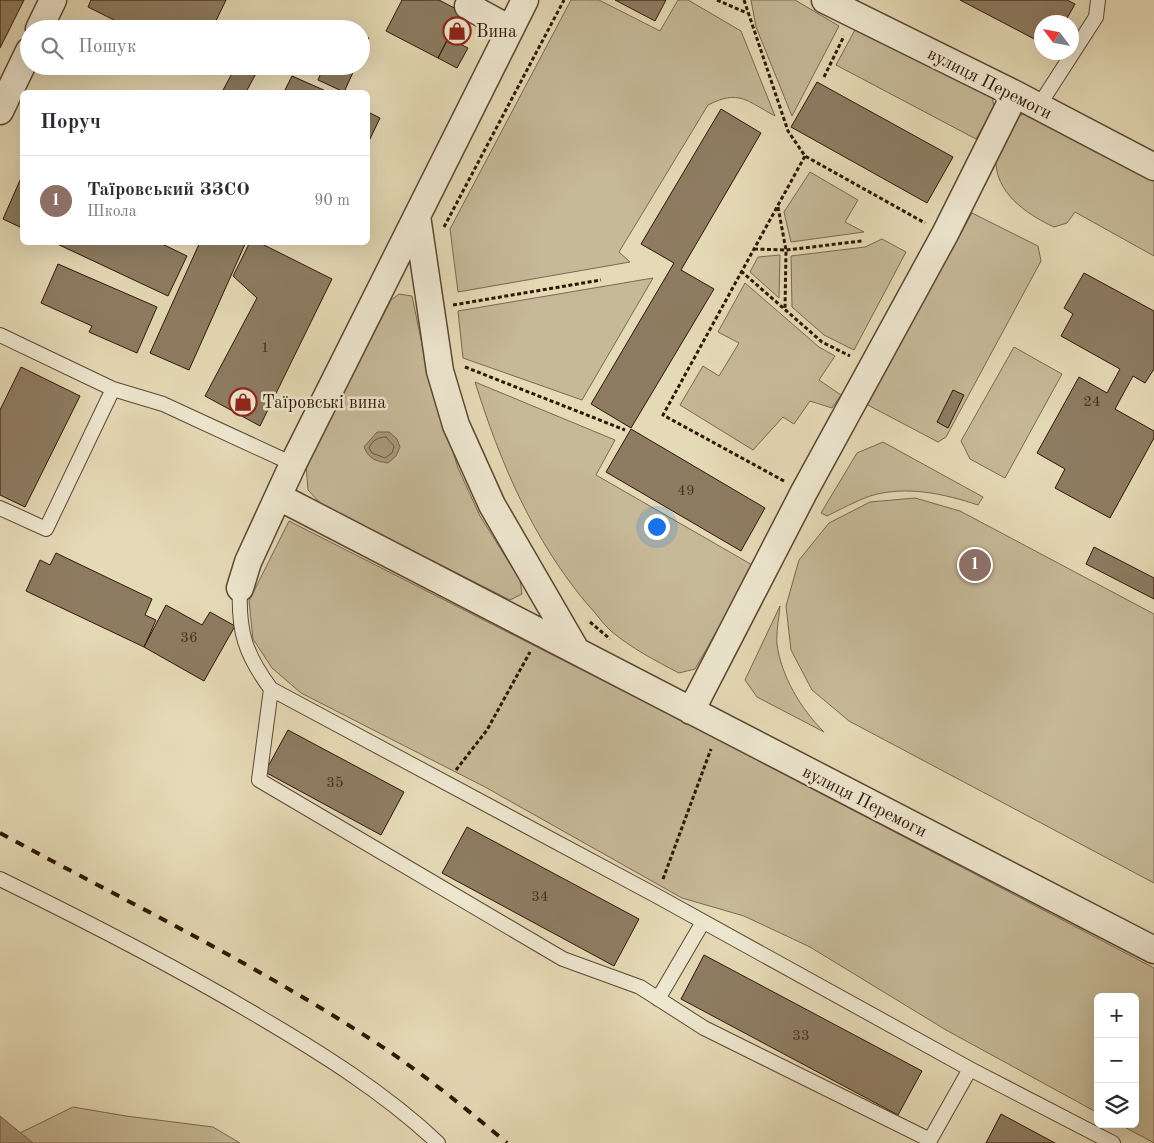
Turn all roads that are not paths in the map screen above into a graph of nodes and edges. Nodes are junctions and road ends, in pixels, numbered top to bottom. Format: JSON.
{"nodes":[{"id":1,"x":53,"y":0,"type":"edge"},
{"id":2,"x":524,"y":0,"type":"edge"},
{"id":3,"x":825,"y":0,"type":"edge"},
{"id":4,"x":1098,"y":0,"type":"edge"},
{"id":5,"x":468,"y":6,"type":"dead end"},
{"id":6,"x":43,"y":20,"type":"edge"},
{"id":7,"x":510,"y":29,"type":"junction"},
{"id":8,"x":20,"y":70,"type":"edge"},
{"id":9,"x":1015,"y":94,"type":"junction"},
{"id":10,"x":1038,"y":107,"type":"junction"},
{"id":11,"x":0,"y":111,"type":"edge"},
{"id":12,"x":1154,"y":167,"type":"edge"},
{"id":13,"x":417,"y":216,"type":"junction"},
{"id":14,"x":0,"y":335,"type":"edge"},
{"id":15,"x":113,"y":388,"type":"junction"},
{"id":16,"x":293,"y":464,"type":"junction"},
{"id":17,"x":279,"y":496,"type":"junction"},
{"id":18,"x":0,"y":508,"type":"edge"},
{"id":19,"x":240,"y":588,"type":"joint"},
{"id":20,"x":577,"y":651,"type":"junction"},
{"id":21,"x":271,"y":689,"type":"junction"},
{"id":22,"x":691,"y":711,"type":"junction"},
{"id":23,"x":0,"y":879,"type":"edge"},
{"id":24,"x":703,"y":922,"type":"junction"},
{"id":25,"x":1154,"y":950,"type":"edge"},
{"id":26,"x":658,"y":999,"type":"junction"},
{"id":27,"x":970,"y":1070,"type":"junction"},
{"id":28,"x":932,"y":1142,"type":"edge"},
{"id":29,"x":438,"y":1143,"type":"edge"},
{"id":30,"x":1113,"y":1143,"type":"edge"}],
"edges":[{"from":1,"to":6,"type":"street"},
{"from":2,"to":7,"type":"street"},
{"from":3,"to":9,"type":"street","name":"вулиця Перемоги"},
{"from":4,"to":10,"type":"lane"},
{"from":5,"to":7,"type":"street"},
{"from":7,"to":13,"type":"street"},
{"from":8,"to":11,"type":"street"},
{"from":9,"to":10,"type":"street","name":"вулиця Перемоги"},
{"from":9,"to":22,"type":"street"},
{"from":10,"to":12,"type":"street","name":"вулиця Перемоги"},
{"from":13,"to":16,"type":"street"},
{"from":13,"to":20,"type":"street"},
{"from":14,"to":15,"type":"lane"},
{"from":15,"to":16,"type":"lane"},
{"from":15,"to":18,"type":"lane"},
{"from":16,"to":17,"type":"street"},
{"from":17,"to":19,"type":"street"},
{"from":17,"to":20,"type":"street","name":"вулиця Перемоги"},
{"from":19,"to":21,"type":"lane"},
{"from":20,"to":22,"type":"street","name":"вулиця Перемоги"},
{"from":21,"to":24,"type":"lane"},
{"from":21,"to":26,"type":"lane"},
{"from":22,"to":25,"type":"street","name":"вулиця Перемоги"},
{"from":23,"to":29,"type":"lane"},
{"from":24,"to":26,"type":"lane"},
{"from":24,"to":27,"type":"lane"},
{"from":26,"to":28,"type":"lane"},
{"from":27,"to":28,"type":"lane"},
{"from":27,"to":30,"type":"lane"}]}
